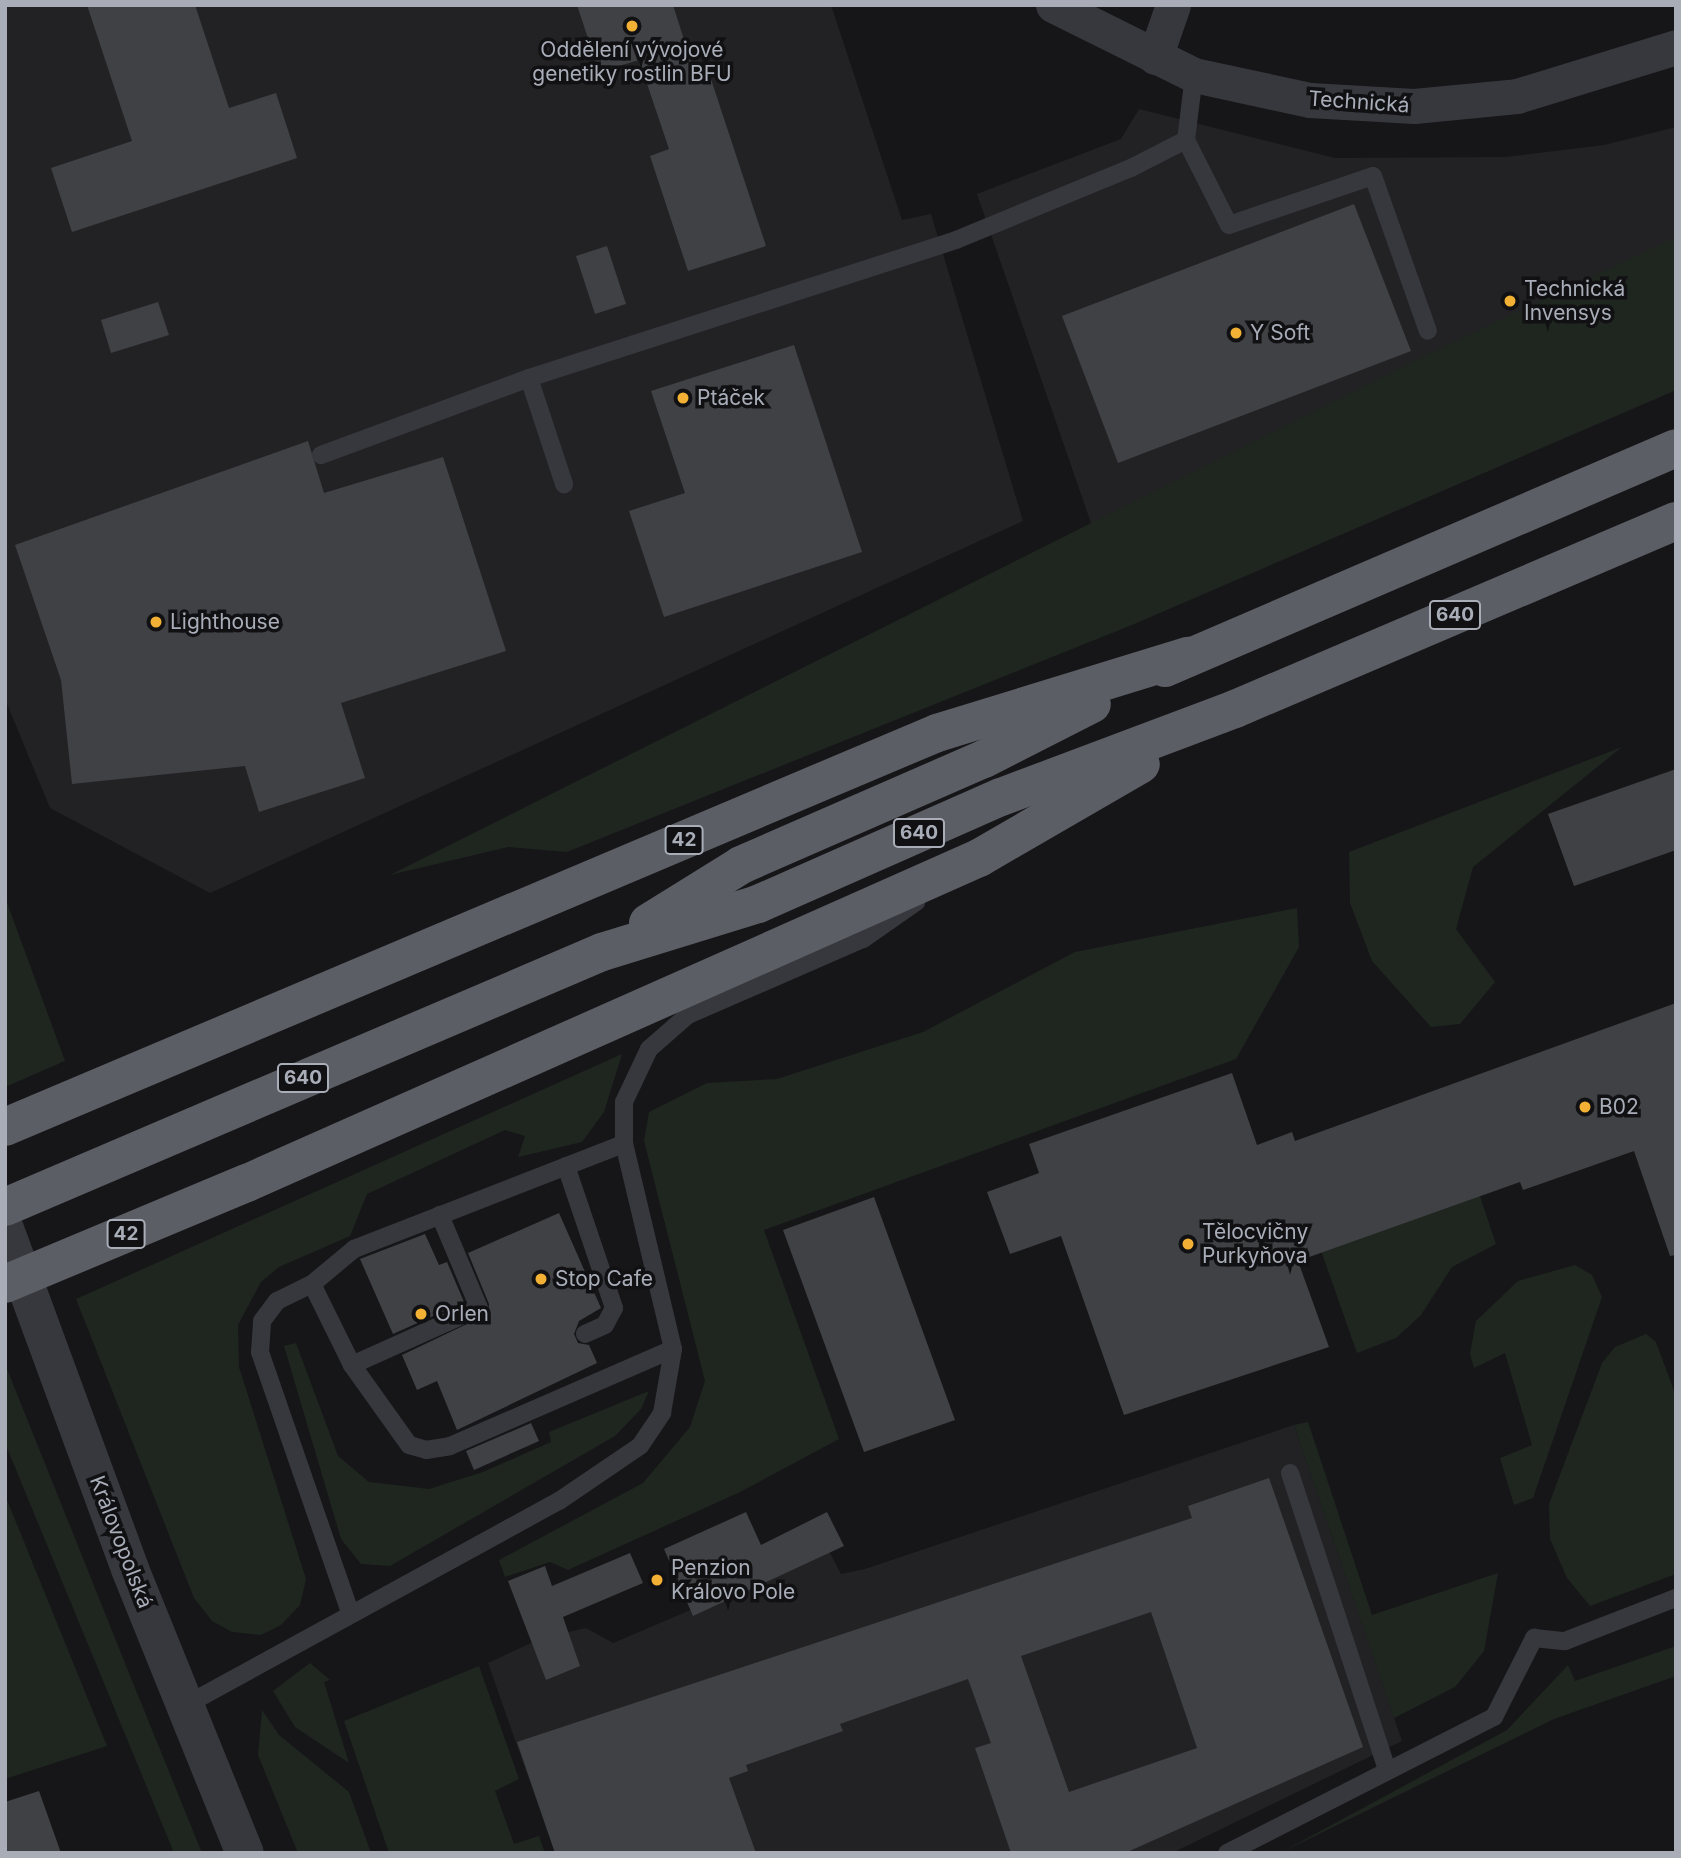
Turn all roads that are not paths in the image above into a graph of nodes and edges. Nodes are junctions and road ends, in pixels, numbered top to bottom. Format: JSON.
{"nodes":[{"id":1,"x":1053,"y":5,"type":"edge"},
{"id":2,"x":1173,"y":5,"type":"edge"},
{"id":3,"x":1676,"y":47,"type":"edge"},
{"id":4,"x":1155,"y":57,"type":"junction"},
{"id":5,"x":1194,"y":75,"type":"junction"},
{"id":6,"x":1186,"y":140,"type":"junction"},
{"id":7,"x":1428,"y":331,"type":"dead end"},
{"id":8,"x":529,"y":378,"type":"junction"},
{"id":9,"x":1676,"y":448,"type":"edge"},
{"id":10,"x":321,"y":455,"type":"dead end"},
{"id":11,"x":564,"y":484,"type":"dead end"},
{"id":12,"x":1676,"y":521,"type":"edge"},
{"id":13,"x":1188,"y":656,"type":"junction"},
{"id":14,"x":1235,"y":709,"type":"junction"},
{"id":15,"x":979,"y":858,"type":"junction"},
{"id":16,"x":602,"y":952,"type":"junction"},
{"id":17,"x":5,"y":1127,"type":"edge"},
{"id":18,"x":624,"y":1144,"type":"junction"},
{"id":19,"x":566,"y":1166,"type":"junction"},
{"id":20,"x":5,"y":1207,"type":"edge"},
{"id":21,"x":440,"y":1215,"type":"junction"},
{"id":22,"x":5,"y":1229,"type":"edge"},
{"id":23,"x":5,"y":1284,"type":"edge"},
{"id":24,"x":312,"y":1284,"type":"junction"},
{"id":25,"x":585,"y":1335,"type":"dead end"},
{"id":26,"x":673,"y":1349,"type":"junction"},
{"id":27,"x":352,"y":1365,"type":"junction"},
{"id":28,"x":1290,"y":1473,"type":"dead end"},
{"id":29,"x":1676,"y":1598,"type":"edge"},
{"id":30,"x":350,"y":1612,"type":"junction"},
{"id":31,"x":186,"y":1705,"type":"junction"},
{"id":32,"x":1387,"y":1770,"type":"junction"},
{"id":33,"x":245,"y":1853,"type":"edge"},
{"id":34,"x":1227,"y":1853,"type":"edge"}],
"edges":[{"from":1,"to":4,"type":"street","name":"Technická"},
{"from":2,"to":4,"type":"street"},
{"from":3,"to":5,"type":"street","name":"Technická"},
{"from":4,"to":5,"type":"street","name":"Technická"},
{"from":5,"to":6,"type":"lane"},
{"from":6,"to":7,"type":"lane"},
{"from":6,"to":8,"type":"lane"},
{"from":8,"to":10,"type":"lane"},
{"from":8,"to":11,"type":"lane"},
{"from":9,"to":13,"type":"highway","number":"640"},
{"from":12,"to":14,"type":"highway","number":"640"},
{"from":13,"to":16,"type":"highway","number":"640"},
{"from":13,"to":17,"type":"highway","number":"42"},
{"from":14,"to":15,"type":"highway","number":"42"},
{"from":14,"to":16,"type":"highway","number":"640"},
{"from":15,"to":18,"type":"lane"},
{"from":15,"to":23,"type":"highway","number":"42","bridge":true},
{"from":16,"to":20,"type":"highway","number":"640"},
{"from":18,"to":19,"type":"lane"},
{"from":18,"to":26,"type":"lane"},
{"from":19,"to":21,"type":"lane"},
{"from":19,"to":25,"type":"lane"},
{"from":21,"to":24,"type":"lane"},
{"from":21,"to":27,"type":"lane"},
{"from":22,"to":31,"type":"street","name":"Královopolská"},
{"from":24,"to":27,"type":"lane"},
{"from":24,"to":30,"type":"lane"},
{"from":26,"to":27,"type":"lane"},
{"from":26,"to":30,"type":"lane"},
{"from":28,"to":32,"type":"lane"},
{"from":29,"to":32,"type":"lane"},
{"from":30,"to":31,"type":"lane"},
{"from":31,"to":33,"type":"street","name":"Královopolská"},
{"from":32,"to":34,"type":"lane"}]}
